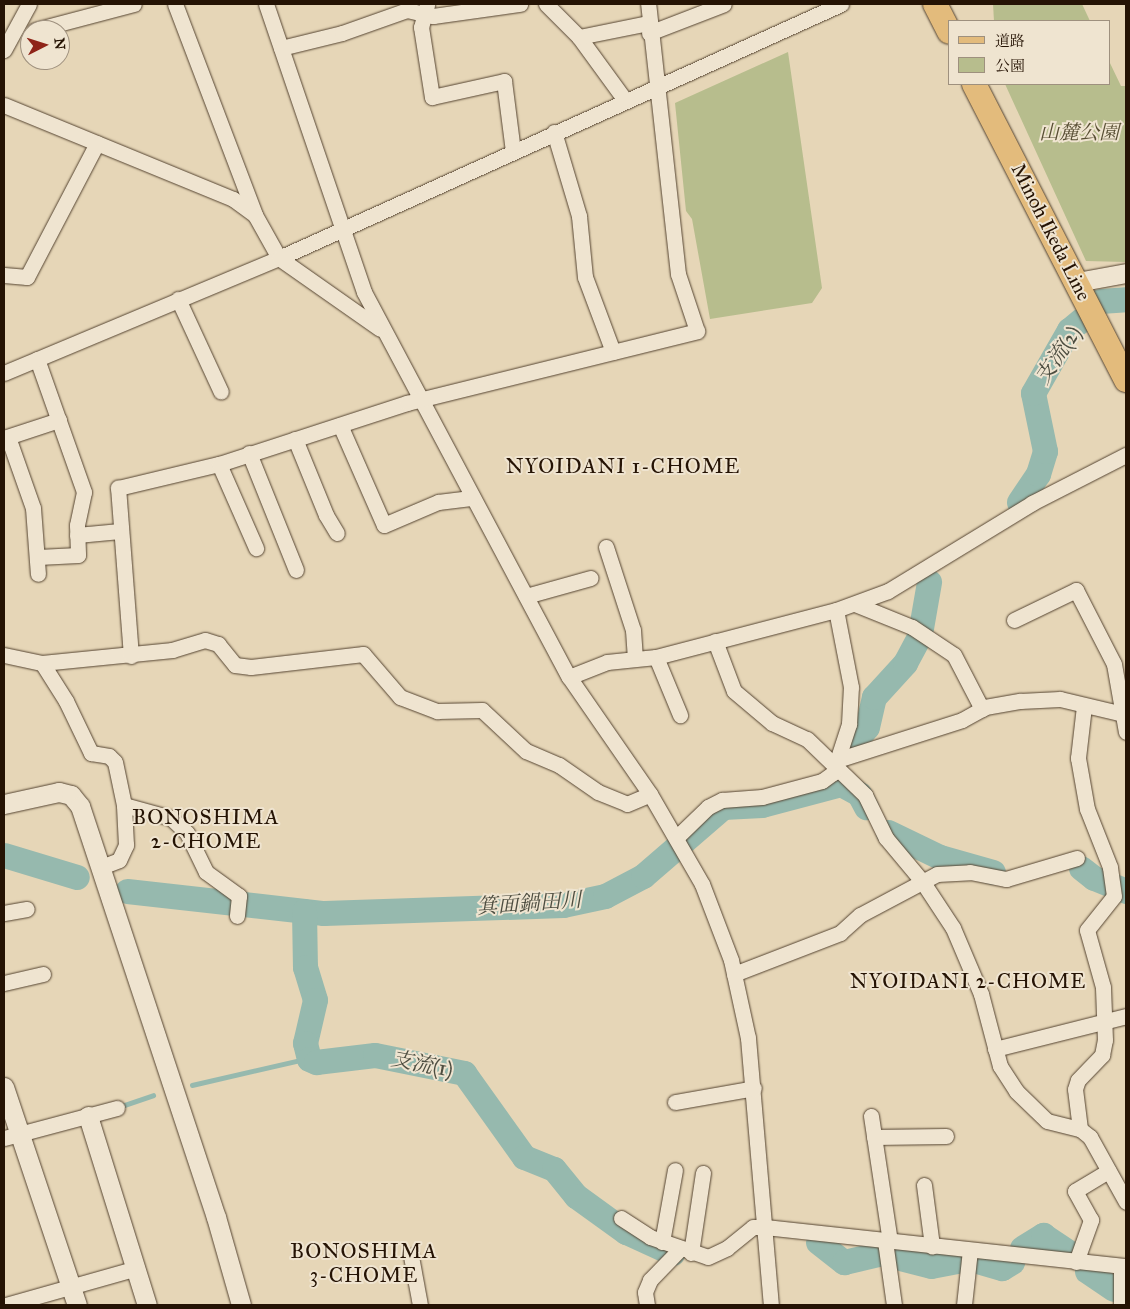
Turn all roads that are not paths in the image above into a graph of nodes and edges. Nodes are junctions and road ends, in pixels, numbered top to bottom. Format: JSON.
{"nodes":[{"id":1,"x":29,"y":4,"type":"edge"},
{"id":2,"x":134,"y":4,"type":"edge"},
{"id":3,"x":175,"y":4,"type":"edge"},
{"id":4,"x":266,"y":4,"type":"edge"},
{"id":5,"x":520,"y":4,"type":"edge"},
{"id":6,"x":546,"y":4,"type":"edge"},
{"id":7,"x":648,"y":4,"type":"edge"},
{"id":8,"x":724,"y":4,"type":"edge"},
{"id":9,"x":842,"y":4,"type":"edge"},
{"id":10,"x":935,"y":4,"type":"edge"},
{"id":11,"x":427,"y":9,"type":"edge"},
{"id":12,"x":805,"y":10,"type":"edge"},
{"id":13,"x":70,"y":21,"type":"edge"},
{"id":14,"x":648,"y":28,"type":"junction"},
{"id":15,"x":948,"y":30,"type":"edge"},
{"id":16,"x":20,"y":34,"type":"edge"},
{"id":17,"x":14,"y":36,"type":"junction"},
{"id":18,"x":580,"y":37,"type":"junction"},
{"id":19,"x":281,"y":48,"type":"junction"},
{"id":20,"x":4,"y":50,"type":"edge"},
{"id":21,"x":657,"y":85,"type":"junction"},
{"id":22,"x":975,"y":85,"type":"edge"},
{"id":23,"x":625,"y":100,"type":"junction"},
{"id":24,"x":4,"y":105,"type":"edge"},
{"id":25,"x":554,"y":132,"type":"junction"},
{"id":26,"x":97,"y":142,"type":"junction"},
{"id":27,"x":513,"y":151,"type":"junction"},
{"id":28,"x":255,"y":215,"type":"junction"},
{"id":29,"x":341,"y":231,"type":"junction"},
{"id":30,"x":278,"y":258,"type":"junction"},
{"id":31,"x":1126,"y":273,"type":"edge"},
{"id":32,"x":4,"y":276,"type":"edge"},
{"id":33,"x":1077,"y":282,"type":"junction"},
{"id":34,"x":178,"y":299,"type":"junction"},
{"id":35,"x":385,"y":333,"type":"junction"},
{"id":36,"x":613,"y":352,"type":"junction"},
{"id":37,"x":37,"y":359,"type":"junction"},
{"id":38,"x":4,"y":372,"type":"edge"},
{"id":39,"x":1126,"y":380,"type":"edge"},
{"id":40,"x":221,"y":392,"type":"dead end"},
{"id":41,"x":421,"y":402,"type":"junction"},
{"id":42,"x":59,"y":420,"type":"junction"},
{"id":43,"x":340,"y":425,"type":"junction"},
{"id":44,"x":6,"y":437,"type":"edge"},
{"id":45,"x":295,"y":439,"type":"junction"},
{"id":46,"x":249,"y":453,"type":"junction"},
{"id":47,"x":1126,"y":455,"type":"edge"},
{"id":48,"x":219,"y":464,"type":"junction"},
{"id":49,"x":473,"y":498,"type":"junction"},
{"id":50,"x":120,"y":531,"type":"junction"},
{"id":51,"x":338,"y":534,"type":"dead end"},
{"id":52,"x":77,"y":535,"type":"junction"},
{"id":53,"x":606,"y":547,"type":"dead end"},
{"id":54,"x":256,"y":548,"type":"dead end"},
{"id":55,"x":38,"y":557,"type":"junction"},
{"id":56,"x":296,"y":570,"type":"dead end"},
{"id":57,"x":38,"y":574,"type":"dead end"},
{"id":58,"x":591,"y":578,"type":"dead end"},
{"id":59,"x":526,"y":596,"type":"junction"},
{"id":60,"x":856,"y":604,"type":"junction"},
{"id":61,"x":836,"y":610,"type":"junction"},
{"id":62,"x":1014,"y":620,"type":"dead end"},
{"id":63,"x":715,"y":641,"type":"junction"},
{"id":64,"x":4,"y":656,"type":"edge"},
{"id":65,"x":131,"y":656,"type":"junction"},
{"id":66,"x":656,"y":657,"type":"junction"},
{"id":67,"x":635,"y":659,"type":"junction"},
{"id":68,"x":42,"y":663,"type":"junction"},
{"id":69,"x":569,"y":677,"type":"junction"},
{"id":70,"x":1084,"y":706,"type":"junction"},
{"id":71,"x":982,"y":708,"type":"junction"},
{"id":72,"x":1123,"y":714,"type":"junction"},
{"id":73,"x":680,"y":716,"type":"dead end"},
{"id":74,"x":1126,"y":732,"type":"edge"},
{"id":75,"x":838,"y":764,"type":"junction"},
{"id":76,"x":650,"y":794,"type":"junction"},
{"id":77,"x":4,"y":804,"type":"edge"},
{"id":78,"x":124,"y":805,"type":"junction"},
{"id":79,"x":680,"y":843,"type":"junction"},
{"id":80,"x":1077,"y":858,"type":"dead end"},
{"id":81,"x":101,"y":867,"type":"junction"},
{"id":82,"x":922,"y":881,"type":"junction"},
{"id":83,"x":27,"y":909,"type":"dead end"},
{"id":84,"x":237,"y":909,"type":"dead end"},
{"id":85,"x":4,"y":913,"type":"edge"},
{"id":86,"x":43,"y":974,"type":"dead end"},
{"id":87,"x":734,"y":974,"type":"junction"},
{"id":88,"x":4,"y":982,"type":"edge"},
{"id":89,"x":1126,"y":1016,"type":"edge"},
{"id":90,"x":1103,"y":1021,"type":"junction"},
{"id":91,"x":995,"y":1049,"type":"junction"},
{"id":92,"x":4,"y":1087,"type":"edge"},
{"id":93,"x":754,"y":1088,"type":"junction"},
{"id":94,"x":675,"y":1102,"type":"dead end"},
{"id":95,"x":117,"y":1108,"type":"dead end"},
{"id":96,"x":88,"y":1116,"type":"junction"},
{"id":97,"x":871,"y":1116,"type":"dead end"},
{"id":98,"x":1080,"y":1129,"type":"junction"},
{"id":99,"x":22,"y":1133,"type":"junction"},
{"id":100,"x":946,"y":1136,"type":"dead end"},
{"id":101,"x":874,"y":1137,"type":"junction"},
{"id":102,"x":4,"y":1138,"type":"edge"},
{"id":103,"x":675,"y":1170,"type":"dead end"},
{"id":104,"x":1108,"y":1171,"type":"junction"},
{"id":105,"x":703,"y":1173,"type":"dead end"},
{"id":106,"x":924,"y":1186,"type":"dead end"},
{"id":107,"x":1126,"y":1202,"type":"edge"},
{"id":108,"x":621,"y":1218,"type":"dead end"},
{"id":109,"x":765,"y":1227,"type":"junction"},
{"id":110,"x":888,"y":1241,"type":"junction"},
{"id":111,"x":662,"y":1242,"type":"junction"},
{"id":112,"x":932,"y":1246,"type":"junction"},
{"id":113,"x":970,"y":1250,"type":"junction"},
{"id":114,"x":686,"y":1251,"type":"junction"},
{"id":115,"x":411,"y":1256,"type":"dead end"},
{"id":116,"x":1076,"y":1262,"type":"junction"},
{"id":117,"x":1124,"y":1266,"type":"edge"},
{"id":118,"x":137,"y":1268,"type":"junction"},
{"id":119,"x":72,"y":1286,"type":"junction"},
{"id":120,"x":6,"y":1305,"type":"edge"},
{"id":121,"x":77,"y":1305,"type":"edge"},
{"id":122,"x":147,"y":1305,"type":"edge"},
{"id":123,"x":241,"y":1305,"type":"edge"},
{"id":124,"x":420,"y":1305,"type":"edge"},
{"id":125,"x":647,"y":1305,"type":"edge"},
{"id":126,"x":772,"y":1305,"type":"edge"},
{"id":127,"x":894,"y":1305,"type":"edge"},
{"id":128,"x":964,"y":1305,"type":"edge"},
{"id":129,"x":1121,"y":1305,"type":"edge"}],
"edges":[{"from":1,"to":17,"type":"street"},
{"from":2,"to":13,"type":"street"},
{"from":3,"to":28,"type":"street"},
{"from":4,"to":19,"type":"street"},
{"from":5,"to":11,"type":"street"},
{"from":6,"to":18,"type":"street"},
{"from":7,"to":14,"type":"street"},
{"from":8,"to":14,"type":"street"},
{"from":9,"to":12,"type":"street"},
{"from":10,"to":15,"type":"main road"},
{"from":11,"to":19,"type":"street"},
{"from":11,"to":27,"type":"street"},
{"from":12,"to":21,"type":"street"},
{"from":14,"to":18,"type":"street"},
{"from":14,"to":21,"type":"street"},
{"from":16,"to":17,"type":"street"},
{"from":17,"to":20,"type":"street"},
{"from":18,"to":23,"type":"street"},
{"from":19,"to":29,"type":"street"},
{"from":21,"to":23,"type":"street"},
{"from":21,"to":36,"type":"street"},
{"from":22,"to":33,"type":"main road","name":"Minoh Ikeda Line"},
{"from":23,"to":25,"type":"street"},
{"from":24,"to":26,"type":"street"},
{"from":25,"to":27,"type":"street"},
{"from":25,"to":36,"type":"street"},
{"from":26,"to":28,"type":"street"},
{"from":26,"to":32,"type":"street"},
{"from":27,"to":29,"type":"street"},
{"from":28,"to":30,"type":"street"},
{"from":29,"to":30,"type":"street"},
{"from":29,"to":35,"type":"street"},
{"from":30,"to":34,"type":"street"},
{"from":30,"to":35,"type":"street"},
{"from":31,"to":33,"type":"street"},
{"from":33,"to":39,"type":"main road","name":"Minoh Ikeda Line"},
{"from":34,"to":37,"type":"street"},
{"from":34,"to":40,"type":"street"},
{"from":35,"to":41,"type":"street"},
{"from":36,"to":41,"type":"street"},
{"from":37,"to":38,"type":"street"},
{"from":37,"to":42,"type":"street"},
{"from":41,"to":43,"type":"street"},
{"from":41,"to":49,"type":"street"},
{"from":42,"to":44,"type":"street"},
{"from":42,"to":52,"type":"street"},
{"from":43,"to":45,"type":"street"},
{"from":43,"to":49,"type":"street"},
{"from":44,"to":55,"type":"street"},
{"from":45,"to":46,"type":"street"},
{"from":45,"to":51,"type":"street"},
{"from":46,"to":48,"type":"street"},
{"from":46,"to":56,"type":"street"},
{"from":47,"to":60,"type":"street"},
{"from":48,"to":50,"type":"street"},
{"from":48,"to":54,"type":"street"},
{"from":49,"to":59,"type":"street"},
{"from":50,"to":52,"type":"street"},
{"from":50,"to":65,"type":"street"},
{"from":52,"to":55,"type":"street"},
{"from":53,"to":67,"type":"street"},
{"from":55,"to":57,"type":"street"},
{"from":58,"to":59,"type":"street"},
{"from":59,"to":69,"type":"street"},
{"from":60,"to":61,"type":"street"},
{"from":60,"to":71,"type":"street"},
{"from":61,"to":63,"type":"street"},
{"from":61,"to":75,"type":"street"},
{"from":62,"to":72,"type":"street"},
{"from":63,"to":66,"type":"street"},
{"from":63,"to":75,"type":"street"},
{"from":64,"to":68,"type":"street"},
{"from":65,"to":68,"type":"street"},
{"from":65,"to":76,"type":"street"},
{"from":66,"to":67,"type":"street"},
{"from":66,"to":73,"type":"street"},
{"from":67,"to":69,"type":"street"},
{"from":68,"to":78,"type":"street"},
{"from":69,"to":76,"type":"street"},
{"from":70,"to":71,"type":"street"},
{"from":70,"to":72,"type":"street"},
{"from":70,"to":90,"type":"street"},
{"from":71,"to":75,"type":"street"},
{"from":72,"to":74,"type":"street"},
{"from":75,"to":79,"type":"street"},
{"from":75,"to":82,"type":"street"},
{"from":76,"to":79,"type":"street"},
{"from":77,"to":81,"type":"street"},
{"from":78,"to":81,"type":"street"},
{"from":78,"to":84,"type":"street"},
{"from":79,"to":87,"type":"street"},
{"from":80,"to":82,"type":"street"},
{"from":81,"to":123,"type":"street"},
{"from":82,"to":87,"type":"street"},
{"from":82,"to":91,"type":"street"},
{"from":83,"to":85,"type":"street"},
{"from":86,"to":88,"type":"street"},
{"from":87,"to":93,"type":"street"},
{"from":89,"to":90,"type":"street"},
{"from":90,"to":91,"type":"street"},
{"from":90,"to":98,"type":"street"},
{"from":91,"to":98,"type":"street"},
{"from":92,"to":99,"type":"street"},
{"from":93,"to":94,"type":"street"},
{"from":93,"to":109,"type":"street"},
{"from":95,"to":96,"type":"street"},
{"from":96,"to":99,"type":"street"},
{"from":96,"to":118,"type":"street"},
{"from":97,"to":101,"type":"street"},
{"from":98,"to":104,"type":"street"},
{"from":99,"to":102,"type":"street"},
{"from":99,"to":119,"type":"street"},
{"from":100,"to":101,"type":"street"},
{"from":101,"to":110,"type":"street"},
{"from":103,"to":111,"type":"street"},
{"from":104,"to":107,"type":"street"},
{"from":104,"to":116,"type":"street"},
{"from":105,"to":114,"type":"street"},
{"from":106,"to":112,"type":"street"},
{"from":108,"to":111,"type":"street"},
{"from":109,"to":110,"type":"street"},
{"from":109,"to":114,"type":"street"},
{"from":109,"to":126,"type":"street"},
{"from":110,"to":112,"type":"street"},
{"from":110,"to":127,"type":"street"},
{"from":111,"to":114,"type":"street"},
{"from":112,"to":113,"type":"street"},
{"from":113,"to":116,"type":"street"},
{"from":113,"to":128,"type":"street"},
{"from":114,"to":125,"type":"street"},
{"from":115,"to":124,"type":"street"},
{"from":116,"to":117,"type":"street"},
{"from":117,"to":129,"type":"street"},
{"from":118,"to":119,"type":"street"},
{"from":118,"to":122,"type":"street"},
{"from":119,"to":120,"type":"street"},
{"from":119,"to":121,"type":"street"}]}
